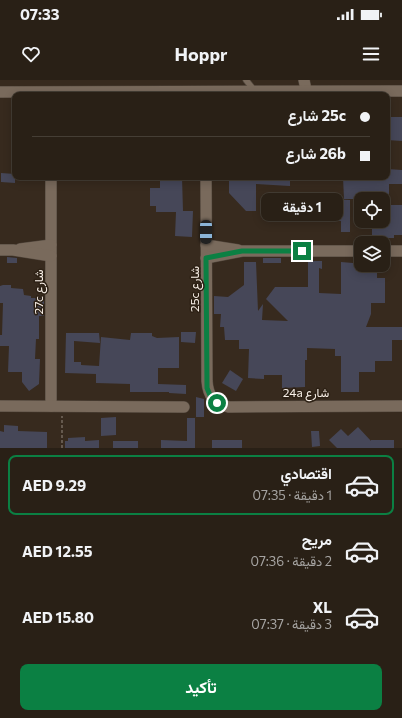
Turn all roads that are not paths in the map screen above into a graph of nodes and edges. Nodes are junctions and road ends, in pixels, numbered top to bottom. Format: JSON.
{"nodes":[{"id":1,"x":246,"y":80,"type":"edge"},
{"id":2,"x":289,"y":85,"type":"edge"},
{"id":3,"x":305,"y":85,"type":"edge"},
{"id":4,"x":254,"y":90,"type":"junction"},
{"id":5,"x":402,"y":91,"type":"edge"},
{"id":6,"x":0,"y":92,"type":"edge"},
{"id":7,"x":12,"y":92,"type":"edge"},
{"id":8,"x":227,"y":92,"type":"edge"},
{"id":9,"x":51,"y":180,"type":"edge"},
{"id":10,"x":206,"y":180,"type":"edge"},
{"id":11,"x":51,"y":245,"type":"junction"},
{"id":12,"x":206,"y":246,"type":"junction"},
{"id":13,"x":0,"y":250,"type":"edge"},
{"id":14,"x":13,"y":250,"type":"junction"},
{"id":15,"x":242,"y":251,"type":"junction"},
{"id":16,"x":354,"y":251,"type":"edge"},
{"id":17,"x":390,"y":251,"type":"edge"},
{"id":18,"x":402,"y":251,"type":"edge"},
{"id":19,"x":51,"y":256,"type":"junction"},
{"id":20,"x":206,"y":258,"type":"junction"},
{"id":21,"x":212,"y":400,"type":"joint"},
{"id":22,"x":0,"y":406,"type":"edge"},
{"id":23,"x":57,"y":406,"type":"junction"},
{"id":24,"x":402,"y":406,"type":"edge"},
{"id":25,"x":184,"y":407,"type":"dead end"}],
"edges":[{"from":1,"to":4,"type":"lane"},
{"from":2,"to":3,"type":"street"},
{"from":2,"to":4,"type":"street"},
{"from":3,"to":5,"type":"street"},
{"from":4,"to":8,"type":"street"},
{"from":6,"to":7,"type":"street"},
{"from":9,"to":11,"type":"street","name":"27c شارع"},
{"from":10,"to":12,"type":"street","name":"25c شارع"},
{"from":11,"to":14,"type":"street"},
{"from":11,"to":19,"type":"street","name":"27c شارع"},
{"from":12,"to":15,"type":"street"},
{"from":12,"to":20,"type":"street","name":"25c شارع"},
{"from":13,"to":14,"type":"street"},
{"from":14,"to":19,"type":"street"},
{"from":15,"to":16,"type":"street"},
{"from":15,"to":20,"type":"street"},
{"from":17,"to":18,"type":"street"},
{"from":19,"to":23,"type":"street","name":"27c شارع"},
{"from":20,"to":21,"type":"street","name":"25c شارع"},
{"from":21,"to":24,"type":"street","name":"24a شارع"},
{"from":22,"to":23,"type":"street"},
{"from":23,"to":25,"type":"street"}]}
